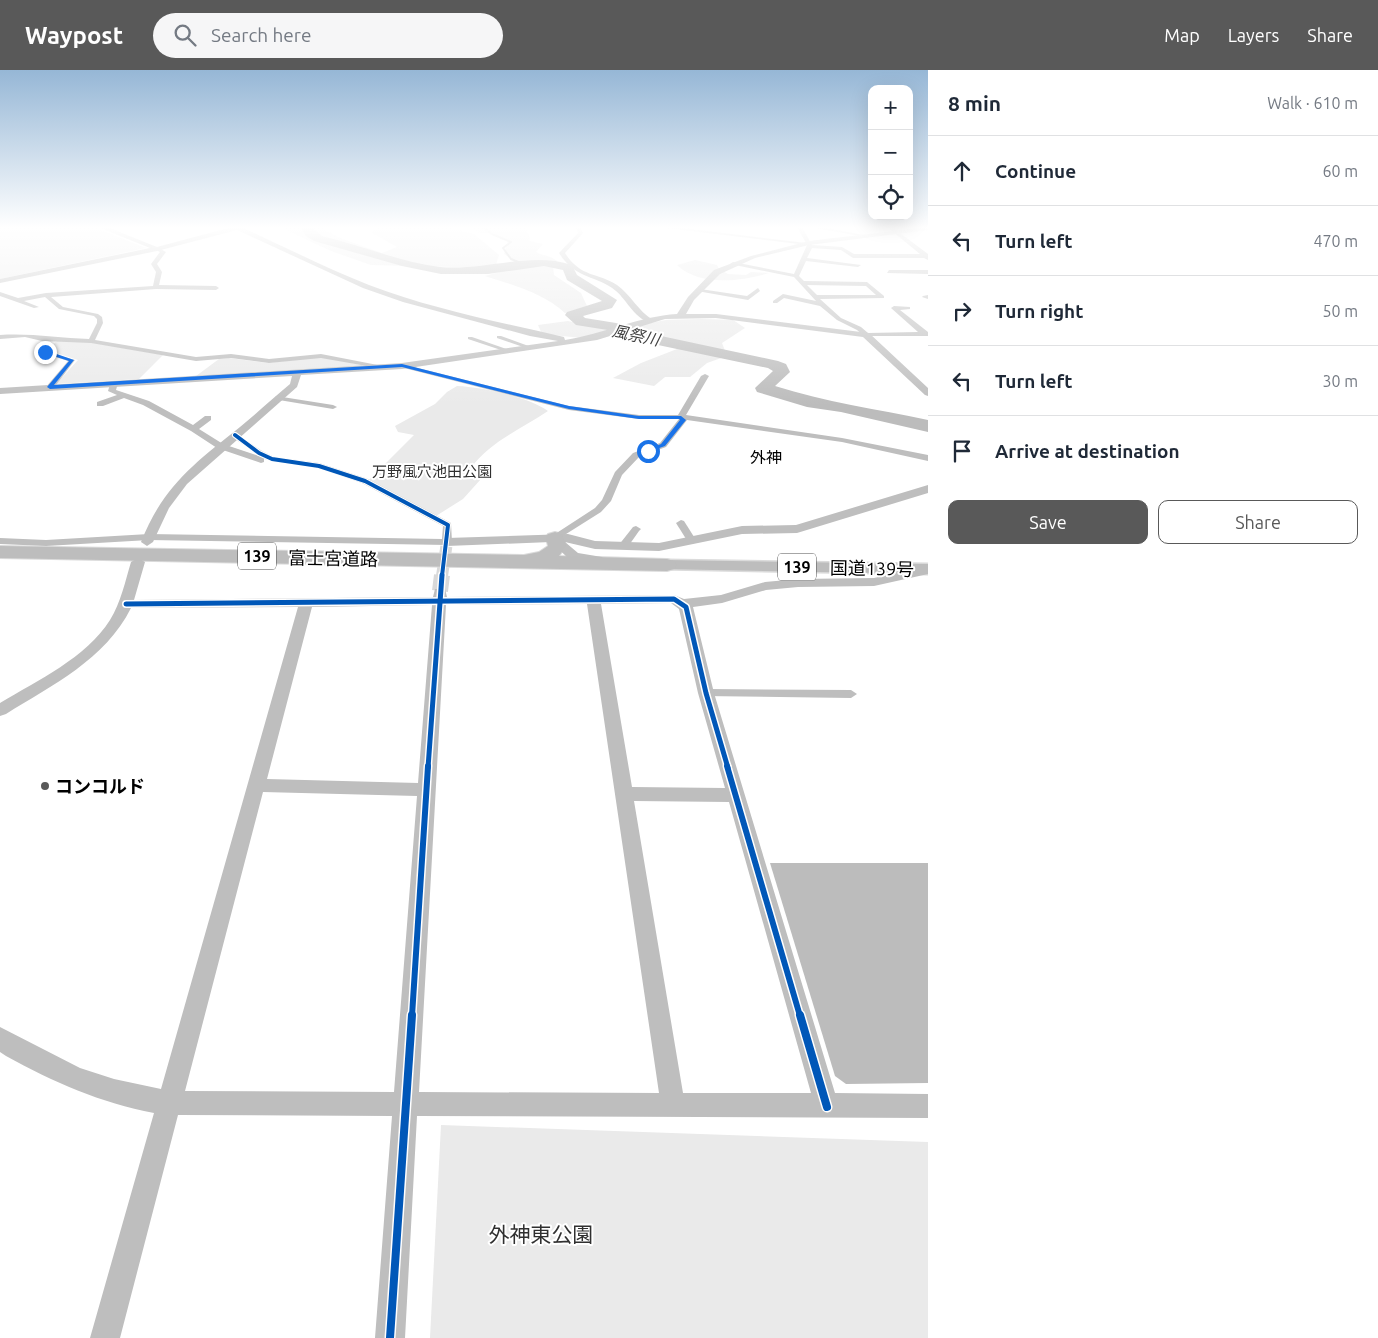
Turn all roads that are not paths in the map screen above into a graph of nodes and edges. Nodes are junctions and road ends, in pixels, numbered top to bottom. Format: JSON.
{"nodes":[{"id":1,"x":154,"y":286,"type":"edge"},
{"id":2,"x":161,"y":286,"type":"edge"},
{"id":3,"x":367,"y":286,"type":"edge"},
{"id":4,"x":614,"y":286,"type":"edge"},
{"id":5,"x":704,"y":286,"type":"edge"},
{"id":6,"x":805,"y":286,"type":"edge"},
{"id":7,"x":826,"y":286,"type":"edge"},
{"id":8,"x":870,"y":286,"type":"edge"},
{"id":9,"x":216,"y":288,"type":"dead end"},
{"id":10,"x":758,"y":290,"type":"dead end"},
{"id":11,"x":700,"y":291,"type":"junction"},
{"id":12,"x":0,"y":294,"type":"edge"},
{"id":13,"x":46,"y":295,"type":"junction"},
{"id":14,"x":814,"y":297,"type":"junction"},
{"id":15,"x":836,"y":297,"type":"junction"},
{"id":16,"x":18,"y":300,"type":"junction"},
{"id":17,"x":775,"y":302,"type":"dead end"},
{"id":18,"x":820,"y":304,"type":"junction"},
{"id":19,"x":36,"y":307,"type":"dead end"},
{"id":20,"x":908,"y":308,"type":"dead end"},
{"id":21,"x":680,"y":316,"type":"junction"},
{"id":22,"x":651,"y":321,"type":"junction"},
{"id":23,"x":926,"y":334,"type":"edge"},
{"id":24,"x":866,"y":335,"type":"junction"},
{"id":25,"x":891,"y":335,"type":"junction"},
{"id":26,"x":0,"y":337,"type":"edge"},
{"id":27,"x":499,"y":337,"type":"dead end"},
{"id":28,"x":470,"y":338,"type":"dead end"},
{"id":29,"x":91,"y":341,"type":"junction"},
{"id":30,"x":575,"y":341,"type":"junction"},
{"id":31,"x":928,"y":342,"type":"edge"},
{"id":32,"x":531,"y":348,"type":"junction"},
{"id":33,"x":509,"y":351,"type":"junction"},
{"id":34,"x":45,"y":352,"type":"dead end"},
{"id":35,"x":380,"y":356,"type":"dead end"},
{"id":36,"x":382,"y":366,"type":"junction"},
{"id":37,"x":402,"y":366,"type":"junction"},
{"id":38,"x":296,"y":373,"type":"junction"},
{"id":39,"x":705,"y":376,"type":"dead end"},
{"id":40,"x":114,"y":383,"type":"junction"},
{"id":41,"x":50,"y":387,"type":"junction"},
{"id":42,"x":0,"y":391,"type":"edge"},
{"id":43,"x":928,"y":393,"type":"edge"},
{"id":44,"x":124,"y":395,"type":"junction"},
{"id":45,"x":279,"y":398,"type":"junction"},
{"id":46,"x":100,"y":404,"type":"dead end"},
{"id":47,"x":333,"y":407,"type":"dead end"},
{"id":48,"x":681,"y":417,"type":"junction"},
{"id":49,"x":208,"y":418,"type":"dead end"},
{"id":50,"x":194,"y":429,"type":"junction"},
{"id":51,"x":235,"y":435,"type":"junction"},
{"id":52,"x":220,"y":446,"type":"junction"},
{"id":53,"x":928,"y":458,"type":"edge"},
{"id":54,"x":380,"y":489,"type":"junction"},
{"id":55,"x":928,"y":489,"type":"edge"},
{"id":56,"x":681,"y":523,"type":"dead end"},
{"id":57,"x":636,"y":529,"type":"dead end"},
{"id":58,"x":555,"y":538,"type":"junction"},
{"id":59,"x":148,"y":540,"type":"junction"},
{"id":60,"x":691,"y":540,"type":"junction"},
{"id":61,"x":0,"y":541,"type":"edge"},
{"id":62,"x":447,"y":542,"type":"junction"},
{"id":63,"x":623,"y":546,"type":"junction"},
{"id":64,"x":0,"y":552,"type":"edge"},
{"id":65,"x":514,"y":561,"type":"junction"},
{"id":66,"x":138,"y":562,"type":"dead end"},
{"id":67,"x":667,"y":566,"type":"junction"},
{"id":68,"x":928,"y":570,"type":"edge"},
{"id":69,"x":440,"y":596,"type":"junction"},
{"id":70,"x":593,"y":600,"type":"junction"},
{"id":71,"x":306,"y":602,"type":"junction"},
{"id":72,"x":126,"y":604,"type":"junction"},
{"id":73,"x":681,"y":604,"type":"junction"},
{"id":74,"x":706,"y":693,"type":"junction"},
{"id":75,"x":851,"y":694,"type":"dead end"},
{"id":76,"x":0,"y":710,"type":"edge"},
{"id":77,"x":255,"y":785,"type":"junction"},
{"id":78,"x":427,"y":790,"type":"junction"},
{"id":79,"x":624,"y":794,"type":"junction"},
{"id":80,"x":736,"y":795,"type":"junction"},
{"id":81,"x":0,"y":1038,"type":"edge"},
{"id":82,"x":168,"y":1103,"type":"junction"},
{"id":83,"x":406,"y":1104,"type":"junction"},
{"id":84,"x":673,"y":1106,"type":"junction"},
{"id":85,"x":928,"y":1106,"type":"edge"},
{"id":86,"x":827,"y":1107,"type":"junction"},
{"id":87,"x":105,"y":1338,"type":"edge"},
{"id":88,"x":390,"y":1338,"type":"edge"}],
"edges":[{"from":1,"to":13,"type":"street"},
{"from":2,"to":9,"type":"street"},
{"from":3,"to":30,"type":"street"},
{"from":4,"to":22,"type":"street"},
{"from":5,"to":11,"type":"street"},
{"from":6,"to":14,"type":"street"},
{"from":7,"to":15,"type":"street"},
{"from":8,"to":15,"type":"street"},
{"from":10,"to":11,"type":"street"},
{"from":11,"to":21,"type":"street"},
{"from":12,"to":16,"type":"street"},
{"from":13,"to":16,"type":"street"},
{"from":13,"to":29,"type":"street"},
{"from":14,"to":15,"type":"street"},
{"from":14,"to":18,"type":"street"},
{"from":16,"to":19,"type":"street"},
{"from":17,"to":18,"type":"street"},
{"from":18,"to":24,"type":"street"},
{"from":20,"to":23,"type":"street"},
{"from":21,"to":22,"type":"street"},
{"from":21,"to":24,"type":"street"},
{"from":22,"to":30,"type":"street"},
{"from":23,"to":25,"type":"street"},
{"from":24,"to":25,"type":"street"},
{"from":24,"to":43,"type":"street"},
{"from":25,"to":31,"type":"street"},
{"from":26,"to":29,"type":"street"},
{"from":27,"to":32,"type":"street"},
{"from":28,"to":33,"type":"street"},
{"from":29,"to":36,"type":"street"},
{"from":30,"to":32,"type":"street"},
{"from":32,"to":33,"type":"street"},
{"from":33,"to":37,"type":"street"},
{"from":34,"to":41,"type":"street"},
{"from":35,"to":36,"type":"street"},
{"from":36,"to":37,"type":"street"},
{"from":36,"to":38,"type":"street"},
{"from":37,"to":48,"type":"street"},
{"from":38,"to":40,"type":"street"},
{"from":38,"to":45,"type":"street"},
{"from":39,"to":48,"type":"street"},
{"from":40,"to":41,"type":"street"},
{"from":40,"to":44,"type":"street"},
{"from":41,"to":42,"type":"street"},
{"from":44,"to":46,"type":"street"},
{"from":44,"to":50,"type":"street"},
{"from":45,"to":47,"type":"street"},
{"from":45,"to":51,"type":"street"},
{"from":48,"to":53,"type":"street"},
{"from":48,"to":58,"type":"street"},
{"from":49,"to":50,"type":"street"},
{"from":50,"to":52,"type":"street"},
{"from":51,"to":52,"type":"street"},
{"from":51,"to":54,"type":"street"},
{"from":52,"to":54,"type":"street"},
{"from":52,"to":59,"type":"street"},
{"from":54,"to":62,"type":"street"},
{"from":55,"to":60,"type":"street"},
{"from":56,"to":60,"type":"street"},
{"from":57,"to":63,"type":"street"},
{"from":58,"to":62,"type":"street"},
{"from":58,"to":63,"type":"street"},
{"from":58,"to":65,"type":"highway"},
{"from":58,"to":67,"type":"street"},
{"from":59,"to":61,"type":"street"},
{"from":59,"to":62,"type":"street"},
{"from":60,"to":63,"type":"street"},
{"from":64,"to":65,"type":"highway","name":"富士宮道路","number":"139"},
{"from":65,"to":67,"type":"highway","name":"富士宮道路","number":"139"},
{"from":66,"to":72,"type":"street"},
{"from":67,"to":68,"type":"highway","name":"国道139号","number":"139"},
{"from":68,"to":73,"type":"street"},
{"from":69,"to":70,"type":"street"},
{"from":69,"to":71,"type":"street"},
{"from":69,"to":78,"type":"street"},
{"from":70,"to":73,"type":"street"},
{"from":70,"to":79,"type":"street"},
{"from":71,"to":72,"type":"street"},
{"from":71,"to":77,"type":"street"},
{"from":72,"to":76,"type":"street"},
{"from":73,"to":74,"type":"street"},
{"from":74,"to":75,"type":"street"},
{"from":74,"to":80,"type":"street"},
{"from":77,"to":78,"type":"street"},
{"from":77,"to":82,"type":"street"},
{"from":78,"to":83,"type":"street"},
{"from":79,"to":80,"type":"street"},
{"from":79,"to":84,"type":"street"},
{"from":80,"to":86,"type":"street"},
{"from":81,"to":82,"type":"street"},
{"from":82,"to":83,"type":"street"},
{"from":82,"to":87,"type":"street"},
{"from":83,"to":84,"type":"street"},
{"from":83,"to":88,"type":"street"},
{"from":84,"to":86,"type":"street"},
{"from":85,"to":86,"type":"street"}]}
